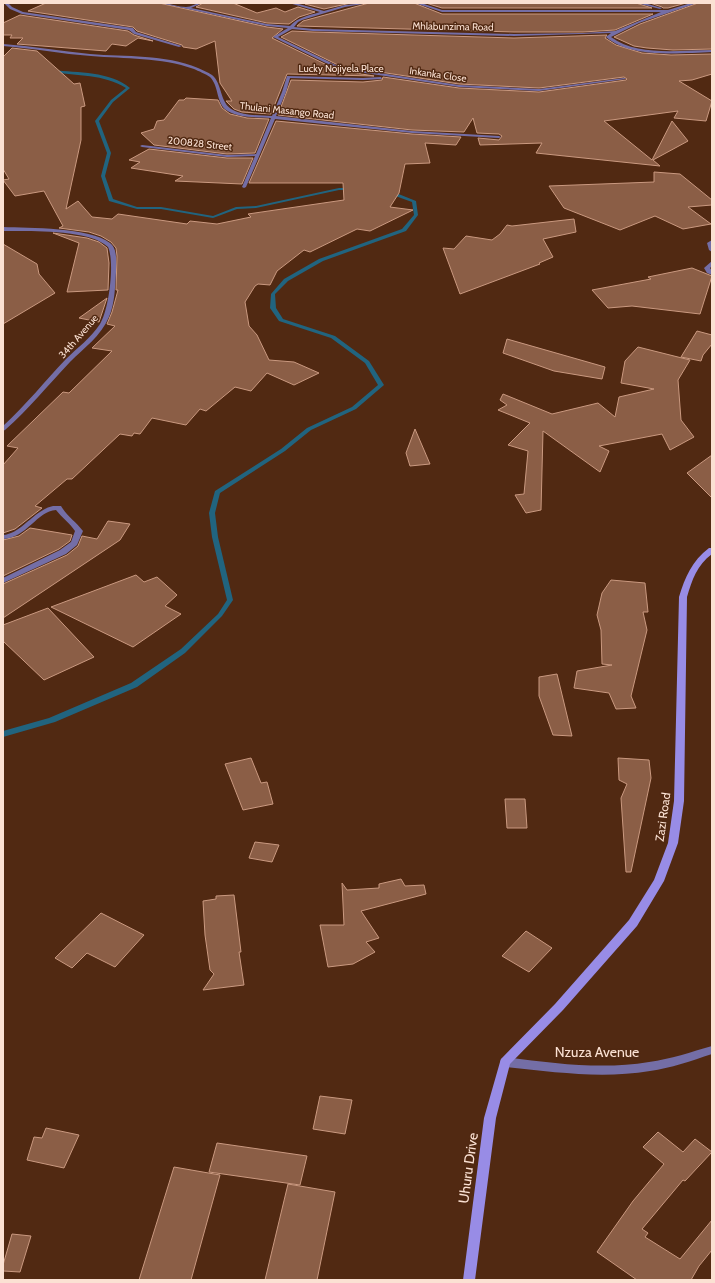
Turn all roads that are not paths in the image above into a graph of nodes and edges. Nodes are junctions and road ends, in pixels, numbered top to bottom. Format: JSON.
{"nodes":[{"id":1,"x":6,"y":3,"type":"edge"},
{"id":2,"x":162,"y":3,"type":"edge"},
{"id":3,"x":200,"y":3,"type":"edge"},
{"id":4,"x":291,"y":3,"type":"edge"},
{"id":5,"x":366,"y":3,"type":"edge"},
{"id":6,"x":417,"y":3,"type":"edge"},
{"id":7,"x":639,"y":3,"type":"edge"},
{"id":8,"x":695,"y":3,"type":"edge"},
{"id":9,"x":188,"y":8,"type":"junction"},
{"id":10,"x":669,"y":11,"type":"junction"},
{"id":11,"x":323,"y":12,"type":"junction"},
{"id":12,"x":291,"y":28,"type":"junction"},
{"id":13,"x":615,"y":32,"type":"junction"},
{"id":14,"x":3,"y":45,"type":"edge"},
{"id":15,"x":180,"y":46,"type":"dead end"},
{"id":16,"x":712,"y":51,"type":"edge"},
{"id":17,"x":393,"y":76,"type":"junction"},
{"id":18,"x":624,"y":79,"type":"dead end"},
{"id":19,"x":273,"y":118,"type":"junction"},
{"id":20,"x":499,"y":138,"type":"dead end"},
{"id":21,"x":142,"y":146,"type":"dead end"},
{"id":22,"x":257,"y":155,"type":"junction"},
{"id":23,"x":244,"y":187,"type":"dead end"},
{"id":24,"x":3,"y":229,"type":"edge"},
{"id":25,"x":712,"y":242,"type":"edge"},
{"id":26,"x":712,"y":250,"type":"edge"},
{"id":27,"x":712,"y":263,"type":"edge"},
{"id":28,"x":712,"y":273,"type":"edge"},
{"id":29,"x":3,"y":429,"type":"edge"},
{"id":30,"x":3,"y":537,"type":"edge"},
{"id":31,"x":712,"y":550,"type":"edge"},
{"id":32,"x":3,"y":581,"type":"edge"},
{"id":33,"x":712,"y":1050,"type":"edge"},
{"id":34,"x":505,"y":1062,"type":"junction"},
{"id":35,"x":468,"y":1280,"type":"edge"}],
"edges":[{"from":1,"to":15,"type":"street"},
{"from":2,"to":9,"type":"street","name":"Mhlabunzima Road"},
{"from":3,"to":9,"type":"street"},
{"from":4,"to":11,"type":"street"},
{"from":5,"to":11,"type":"street"},
{"from":6,"to":10,"type":"street"},
{"from":7,"to":10,"type":"street"},
{"from":8,"to":10,"type":"street","name":"Mhlabunzima Road"},
{"from":9,"to":12,"type":"street","name":"Mhlabunzima Road"},
{"from":10,"to":13,"type":"street","name":"Mhlabunzima Road"},
{"from":11,"to":12,"type":"street"},
{"from":12,"to":13,"type":"street","name":"Mhlabunzima Road"},
{"from":12,"to":17,"type":"street","name":"Inkanka Close"},
{"from":13,"to":16,"type":"street"},
{"from":14,"to":19,"type":"street","name":"Thulani Masango Road"},
{"from":17,"to":18,"type":"street","name":"Inkanka Close"},
{"from":17,"to":19,"type":"street","name":"Lucky Nojiyela Place"},
{"from":19,"to":20,"type":"street","name":"Thulani Masango Road"},
{"from":19,"to":22,"type":"street"},
{"from":21,"to":22,"type":"street","name":"200828 Street"},
{"from":22,"to":23,"type":"street"},
{"from":24,"to":29,"type":"street","name":"34th Avenue"},
{"from":25,"to":26,"type":"street"},
{"from":27,"to":28,"type":"street"},
{"from":30,"to":32,"type":"street"},
{"from":31,"to":34,"type":"street","name":"Zazi Road"},
{"from":33,"to":34,"type":"street","name":"Nzuza Avenue"},
{"from":34,"to":35,"type":"street","name":"Uhuru Drive"}]}
